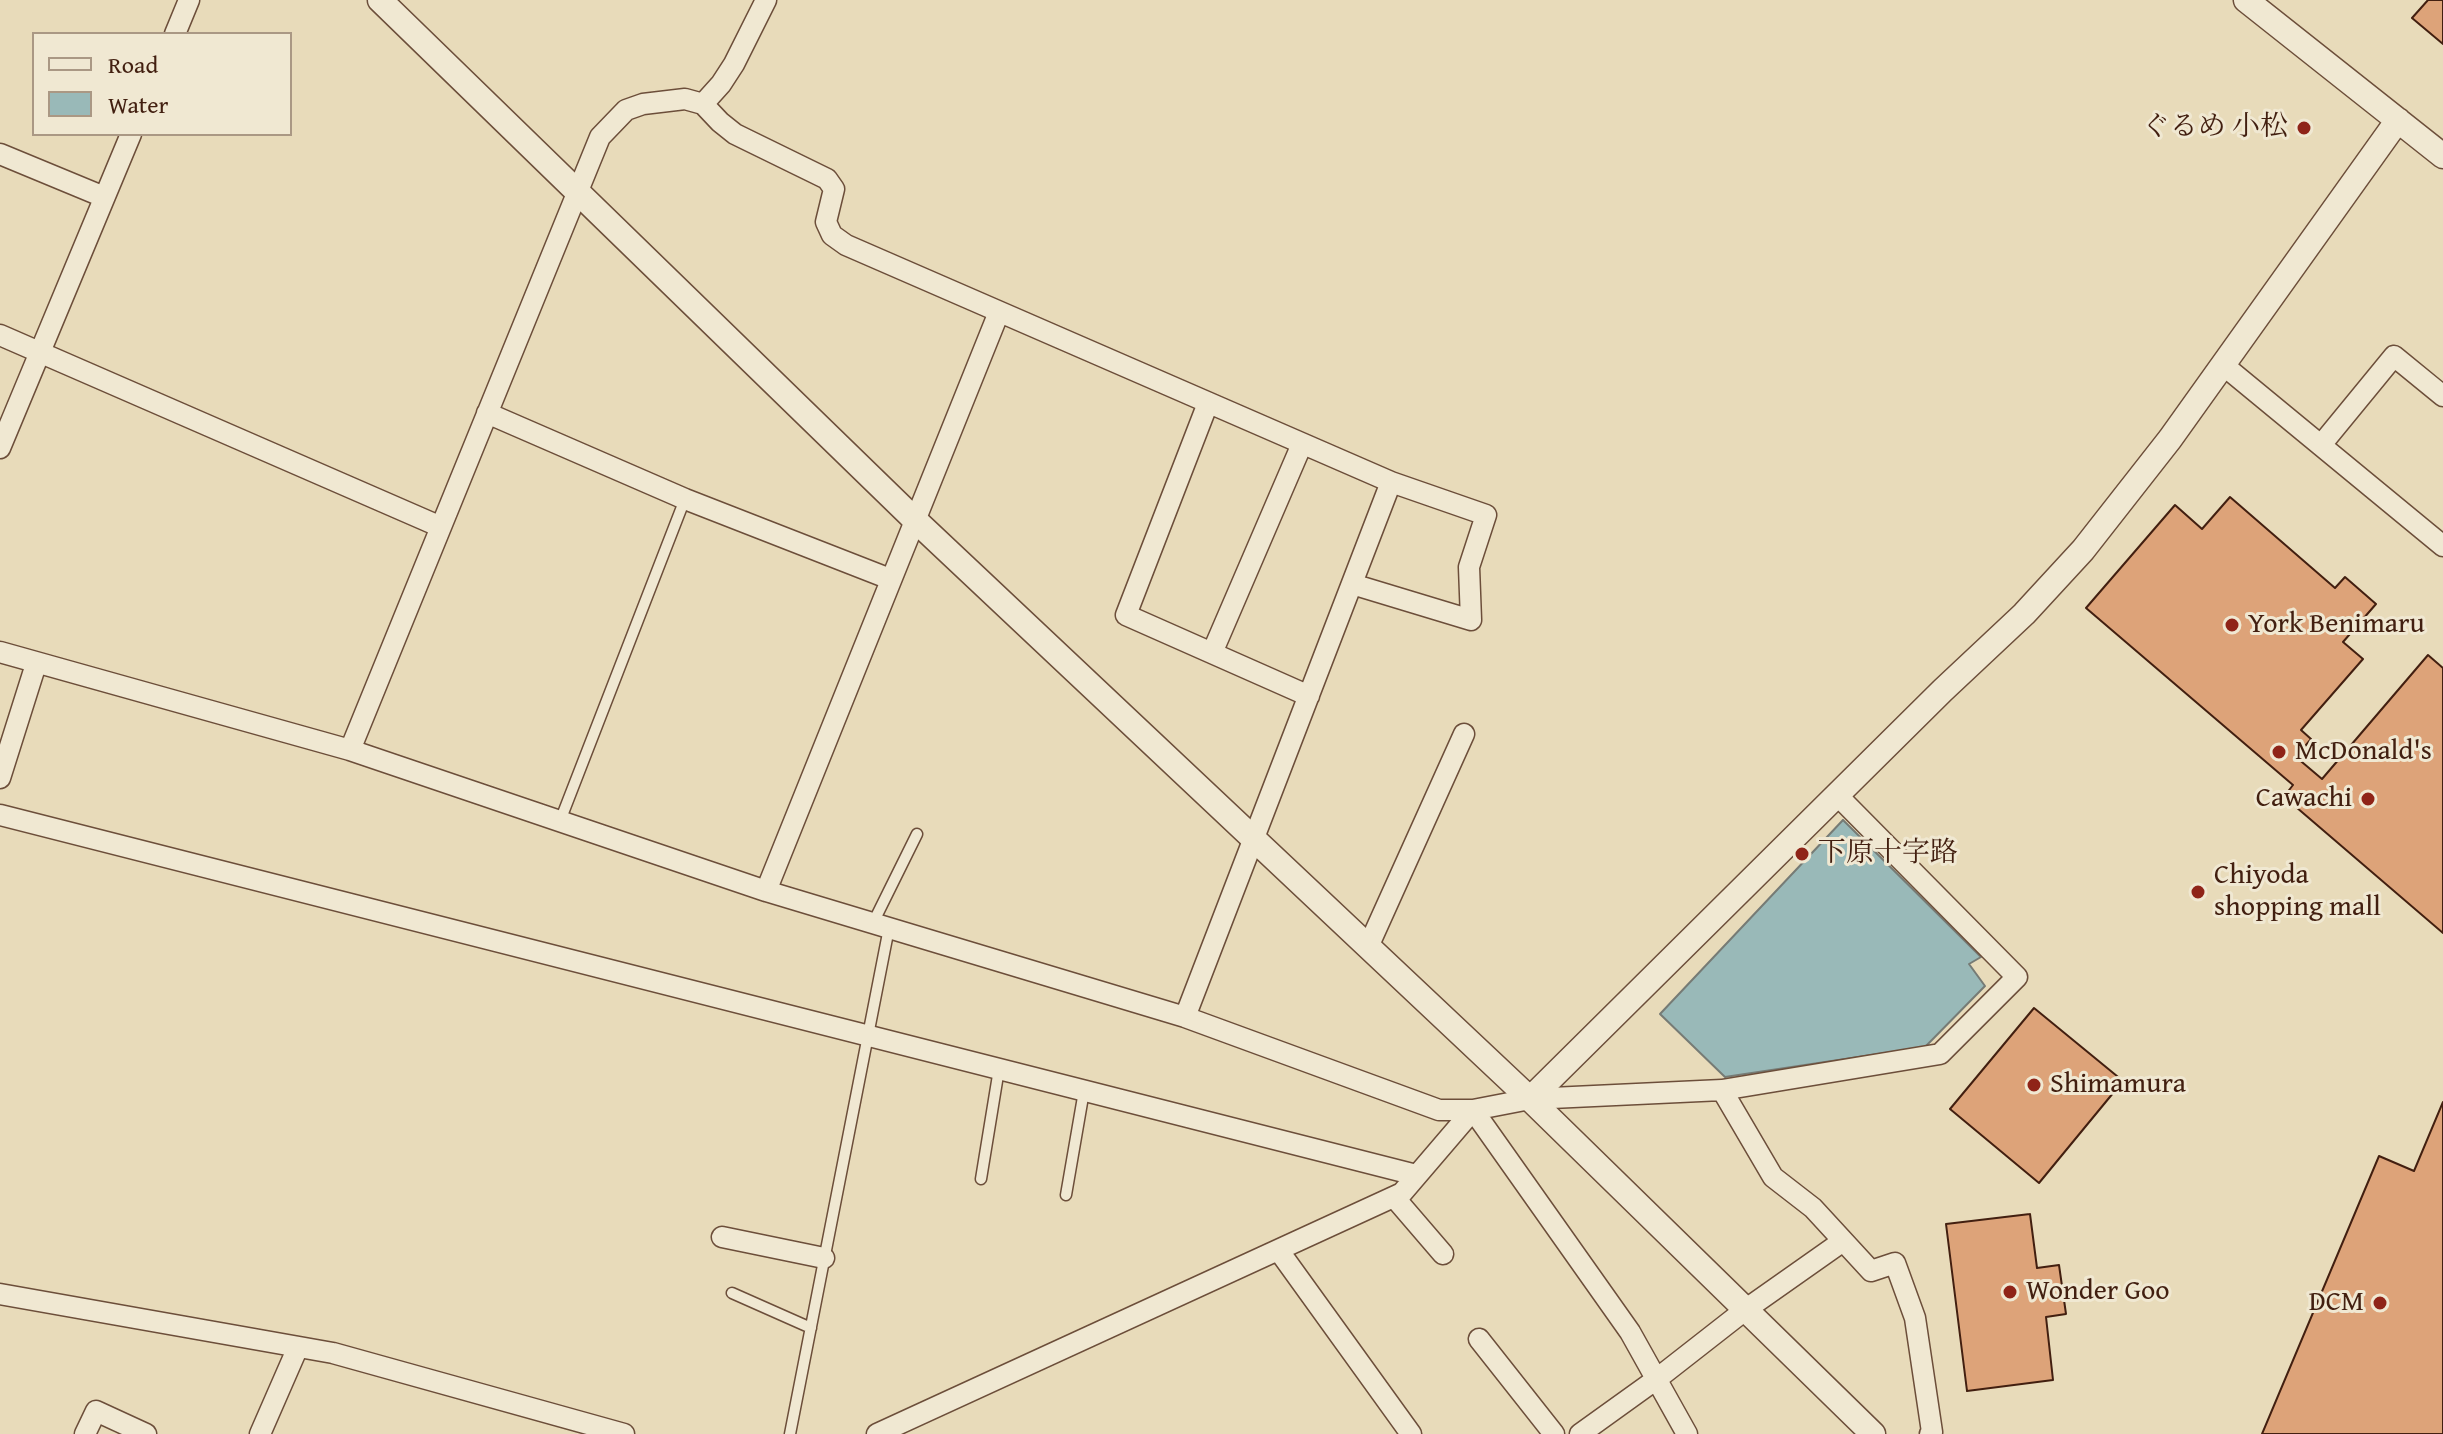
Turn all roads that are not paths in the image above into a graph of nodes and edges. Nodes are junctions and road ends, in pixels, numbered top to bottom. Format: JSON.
{"nodes":[{"id":1,"x":189,"y":0,"type":"edge"},
{"id":2,"x":380,"y":0,"type":"edge"},
{"id":3,"x":766,"y":0,"type":"edge"},
{"id":4,"x":2246,"y":0,"type":"edge"},
{"id":5,"x":176,"y":32,"type":"edge"},
{"id":6,"x":703,"y":104,"type":"junction"},
{"id":7,"x":2398,"y":120,"type":"junction"},
{"id":8,"x":130,"y":136,"type":"edge"},
{"id":9,"x":0,"y":154,"type":"edge"},
{"id":10,"x":2443,"y":156,"type":"edge"},
{"id":11,"x":577,"y":193,"type":"junction"},
{"id":12,"x":104,"y":197,"type":"junction"},
{"id":13,"x":999,"y":312,"type":"junction"},
{"id":14,"x":0,"y":335,"type":"edge"},
{"id":15,"x":41,"y":352,"type":"junction"},
{"id":16,"x":2222,"y":364,"type":"junction"},
{"id":17,"x":2443,"y":396,"type":"edge"},
{"id":18,"x":1208,"y":403,"type":"junction"},
{"id":19,"x":487,"y":413,"type":"junction"},
{"id":20,"x":1302,"y":444,"type":"junction"},
{"id":21,"x":2321,"y":445,"type":"junction"},
{"id":22,"x":0,"y":448,"type":"edge"},
{"id":23,"x":1391,"y":482,"type":"junction"},
{"id":24,"x":685,"y":499,"type":"junction"},
{"id":25,"x":915,"y":520,"type":"junction"},
{"id":26,"x":441,"y":527,"type":"junction"},
{"id":27,"x":2443,"y":546,"type":"edge"},
{"id":28,"x":890,"y":579,"type":"junction"},
{"id":29,"x":1352,"y":584,"type":"junction"},
{"id":30,"x":0,"y":652,"type":"edge"},
{"id":31,"x":1212,"y":653,"type":"junction"},
{"id":32,"x":36,"y":664,"type":"junction"},
{"id":33,"x":1309,"y":696,"type":"junction"},
{"id":34,"x":1464,"y":734,"type":"dead end"},
{"id":35,"x":350,"y":750,"type":"junction"},
{"id":36,"x":0,"y":778,"type":"edge"},
{"id":37,"x":1837,"y":795,"type":"junction"},
{"id":38,"x":0,"y":815,"type":"edge"},
{"id":39,"x":560,"y":821,"type":"junction"},
{"id":40,"x":917,"y":834,"type":"dead end"},
{"id":41,"x":1253,"y":839,"type":"junction"},
{"id":42,"x":766,"y":891,"type":"junction"},
{"id":43,"x":881,"y":925,"type":"junction"},
{"id":44,"x":1368,"y":947,"type":"junction"},
{"id":45,"x":1185,"y":1017,"type":"junction"},
{"id":46,"x":868,"y":1036,"type":"junction"},
{"id":47,"x":999,"y":1069,"type":"junction"},
{"id":48,"x":1722,"y":1090,"type":"junction"},
{"id":49,"x":1084,"y":1091,"type":"junction"},
{"id":50,"x":1530,"y":1099,"type":"junction"},
{"id":51,"x":1473,"y":1110,"type":"junction"},
{"id":52,"x":1416,"y":1175,"type":"junction"},
{"id":53,"x":981,"y":1179,"type":"dead end"},
{"id":54,"x":1066,"y":1195,"type":"dead end"},
{"id":55,"x":1394,"y":1197,"type":"junction"},
{"id":56,"x":722,"y":1237,"type":"dead end"},
{"id":57,"x":1843,"y":1241,"type":"junction"},
{"id":58,"x":1279,"y":1251,"type":"junction"},
{"id":59,"x":1443,"y":1254,"type":"dead end"},
{"id":60,"x":824,"y":1258,"type":"junction"},
{"id":61,"x":732,"y":1293,"type":"dead end"},
{"id":62,"x":0,"y":1294,"type":"edge"},
{"id":63,"x":1745,"y":1310,"type":"junction"},
{"id":64,"x":811,"y":1328,"type":"junction"},
{"id":65,"x":1479,"y":1339,"type":"dead end"},
{"id":66,"x":298,"y":1347,"type":"junction"},
{"id":67,"x":1658,"y":1378,"type":"junction"},
{"id":68,"x":85,"y":1434,"type":"edge"},
{"id":69,"x":146,"y":1434,"type":"edge"},
{"id":70,"x":260,"y":1434,"type":"edge"},
{"id":71,"x":624,"y":1434,"type":"edge"},
{"id":72,"x":790,"y":1434,"type":"edge"},
{"id":73,"x":877,"y":1434,"type":"edge"},
{"id":74,"x":1411,"y":1434,"type":"edge"},
{"id":75,"x":1554,"y":1434,"type":"edge"},
{"id":76,"x":1580,"y":1434,"type":"edge"},
{"id":77,"x":1687,"y":1434,"type":"edge"},
{"id":78,"x":1873,"y":1434,"type":"edge"},
{"id":79,"x":1930,"y":1434,"type":"edge"}],
"edges":[{"from":1,"to":5,"type":"street"},
{"from":2,"to":11,"type":"street"},
{"from":3,"to":6,"type":"street"},
{"from":4,"to":7,"type":"street"},
{"from":6,"to":11,"type":"street"},
{"from":6,"to":13,"type":"street"},
{"from":7,"to":10,"type":"street"},
{"from":7,"to":16,"type":"street"},
{"from":8,"to":12,"type":"street"},
{"from":9,"to":12,"type":"street"},
{"from":11,"to":19,"type":"street"},
{"from":11,"to":25,"type":"street"},
{"from":12,"to":15,"type":"street"},
{"from":13,"to":18,"type":"street"},
{"from":13,"to":25,"type":"street"},
{"from":14,"to":15,"type":"street"},
{"from":15,"to":22,"type":"street"},
{"from":15,"to":26,"type":"street"},
{"from":16,"to":21,"type":"street"},
{"from":16,"to":37,"type":"street"},
{"from":17,"to":21,"type":"street"},
{"from":18,"to":20,"type":"street"},
{"from":18,"to":31,"type":"street"},
{"from":19,"to":24,"type":"street"},
{"from":19,"to":26,"type":"street"},
{"from":20,"to":23,"type":"street"},
{"from":20,"to":31,"type":"street"},
{"from":21,"to":27,"type":"street"},
{"from":23,"to":29,"type":"street"},
{"from":23,"to":29,"type":"street"},
{"from":24,"to":28,"type":"street"},
{"from":24,"to":39,"type":"lane"},
{"from":25,"to":28,"type":"street"},
{"from":25,"to":41,"type":"street"},
{"from":26,"to":35,"type":"street"},
{"from":28,"to":42,"type":"street"},
{"from":29,"to":33,"type":"street"},
{"from":30,"to":32,"type":"street"},
{"from":31,"to":33,"type":"street"},
{"from":32,"to":35,"type":"street"},
{"from":32,"to":36,"type":"street"},
{"from":33,"to":41,"type":"street"},
{"from":34,"to":44,"type":"street"},
{"from":35,"to":39,"type":"street"},
{"from":37,"to":48,"type":"street"},
{"from":37,"to":50,"type":"street"},
{"from":38,"to":46,"type":"street"},
{"from":39,"to":42,"type":"street"},
{"from":40,"to":43,"type":"lane"},
{"from":41,"to":44,"type":"street"},
{"from":41,"to":45,"type":"street"},
{"from":42,"to":43,"type":"street"},
{"from":43,"to":45,"type":"street"},
{"from":43,"to":46,"type":"lane"},
{"from":44,"to":50,"type":"street"},
{"from":45,"to":51,"type":"street"},
{"from":46,"to":47,"type":"street"},
{"from":46,"to":60,"type":"lane"},
{"from":47,"to":49,"type":"street"},
{"from":47,"to":53,"type":"lane"},
{"from":48,"to":50,"type":"street"},
{"from":48,"to":57,"type":"street"},
{"from":49,"to":52,"type":"street"},
{"from":49,"to":54,"type":"lane"},
{"from":50,"to":51,"type":"street"},
{"from":50,"to":63,"type":"street"},
{"from":51,"to":52,"type":"street"},
{"from":51,"to":67,"type":"street"},
{"from":52,"to":55,"type":"street"},
{"from":55,"to":58,"type":"street"},
{"from":55,"to":59,"type":"street"},
{"from":56,"to":60,"type":"street"},
{"from":57,"to":63,"type":"street"},
{"from":57,"to":79,"type":"street"},
{"from":58,"to":73,"type":"street"},
{"from":58,"to":74,"type":"street"},
{"from":60,"to":64,"type":"lane"},
{"from":61,"to":64,"type":"lane"},
{"from":62,"to":66,"type":"street"},
{"from":63,"to":67,"type":"street"},
{"from":63,"to":78,"type":"street"},
{"from":64,"to":72,"type":"lane"},
{"from":65,"to":75,"type":"street"},
{"from":66,"to":70,"type":"street"},
{"from":66,"to":71,"type":"street"},
{"from":67,"to":76,"type":"street"},
{"from":67,"to":77,"type":"street"},
{"from":68,"to":69,"type":"street"}]}
